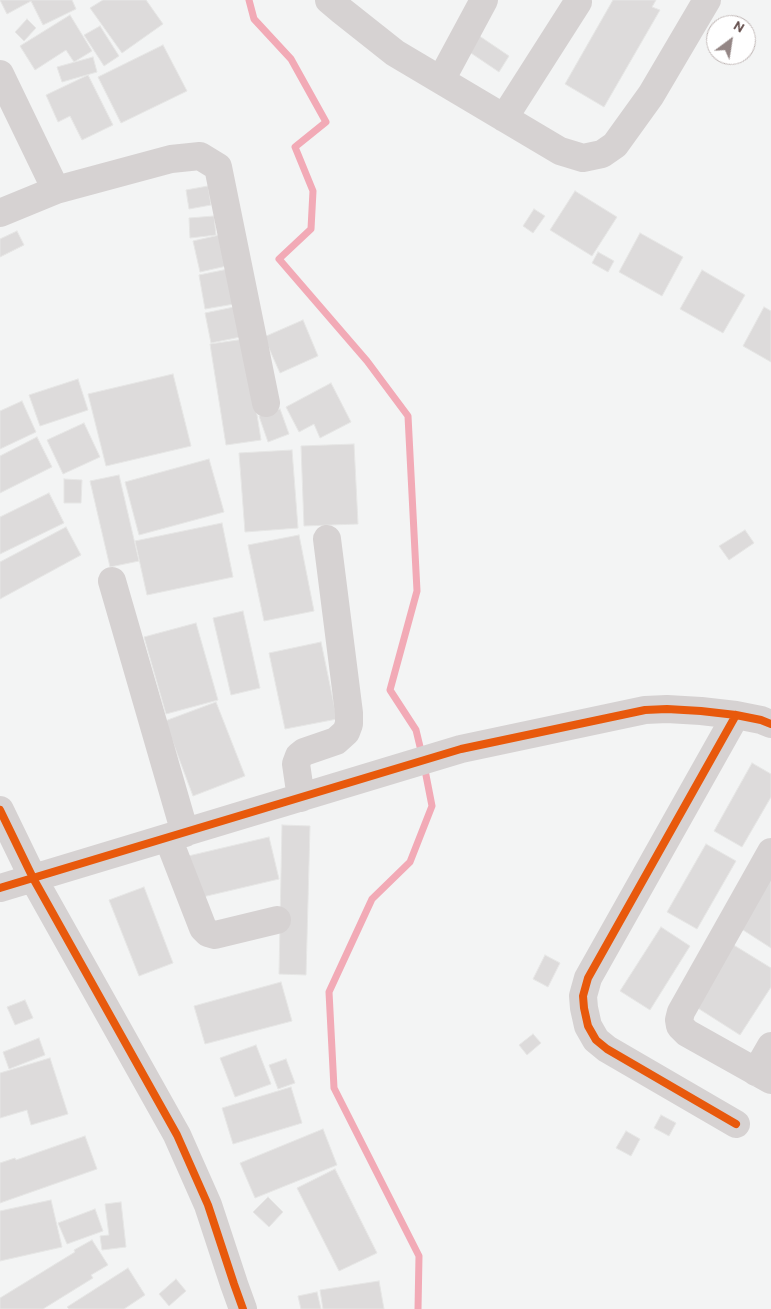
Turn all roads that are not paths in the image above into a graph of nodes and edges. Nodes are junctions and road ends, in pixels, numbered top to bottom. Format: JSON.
{"nodes":[{"id":1,"x":329,"y":0,"type":"edge"},
{"id":2,"x":484,"y":0,"type":"edge"},
{"id":3,"x":707,"y":0,"type":"edge"},
{"id":4,"x":578,"y":2,"type":"dead end"},
{"id":5,"x":0,"y":74,"type":"edge"},
{"id":6,"x":441,"y":80,"type":"junction"},
{"id":7,"x":504,"y":118,"type":"junction"},
{"id":8,"x":56,"y":190,"type":"junction"},
{"id":9,"x":0,"y":212,"type":"edge"},
{"id":10,"x":266,"y":403,"type":"dead end"},
{"id":11,"x":327,"y":539,"type":"dead end"},
{"id":12,"x":112,"y":580,"type":"dead end"},
{"id":13,"x":736,"y":715,"type":"junction"},
{"id":14,"x":771,"y":724,"type":"edge"},
{"id":15,"x":307,"y":796,"type":"junction"},
{"id":16,"x":0,"y":810,"type":"edge"},
{"id":17,"x":176,"y":835,"type":"junction"},
{"id":18,"x":771,"y":852,"type":"edge"},
{"id":19,"x":33,"y":878,"type":"junction"},
{"id":20,"x":0,"y":888,"type":"edge"},
{"id":21,"x":277,"y":920,"type":"dead end"},
{"id":22,"x":771,"y":1046,"type":"edge"},
{"id":23,"x":764,"y":1076,"type":"edge"},
{"id":24,"x":736,"y":1124,"type":"dead end"},
{"id":25,"x":243,"y":1309,"type":"edge"}],
"edges":[{"from":1,"to":6,"type":"street"},
{"from":2,"to":6,"type":"street"},
{"from":3,"to":7,"type":"street"},
{"from":4,"to":7,"type":"street"},
{"from":5,"to":8,"type":"street"},
{"from":6,"to":7,"type":"street"},
{"from":8,"to":9,"type":"street"},
{"from":8,"to":10,"type":"street"},
{"from":11,"to":15,"type":"street"},
{"from":12,"to":17,"type":"street"},
{"from":13,"to":14,"type":"street"},
{"from":13,"to":15,"type":"street"},
{"from":13,"to":24,"type":"street"},
{"from":15,"to":17,"type":"street"},
{"from":16,"to":19,"type":"street"},
{"from":17,"to":19,"type":"street"},
{"from":17,"to":21,"type":"street"},
{"from":18,"to":23,"type":"street"},
{"from":19,"to":20,"type":"street"},
{"from":19,"to":25,"type":"street"},
{"from":22,"to":23,"type":"street"}]}
